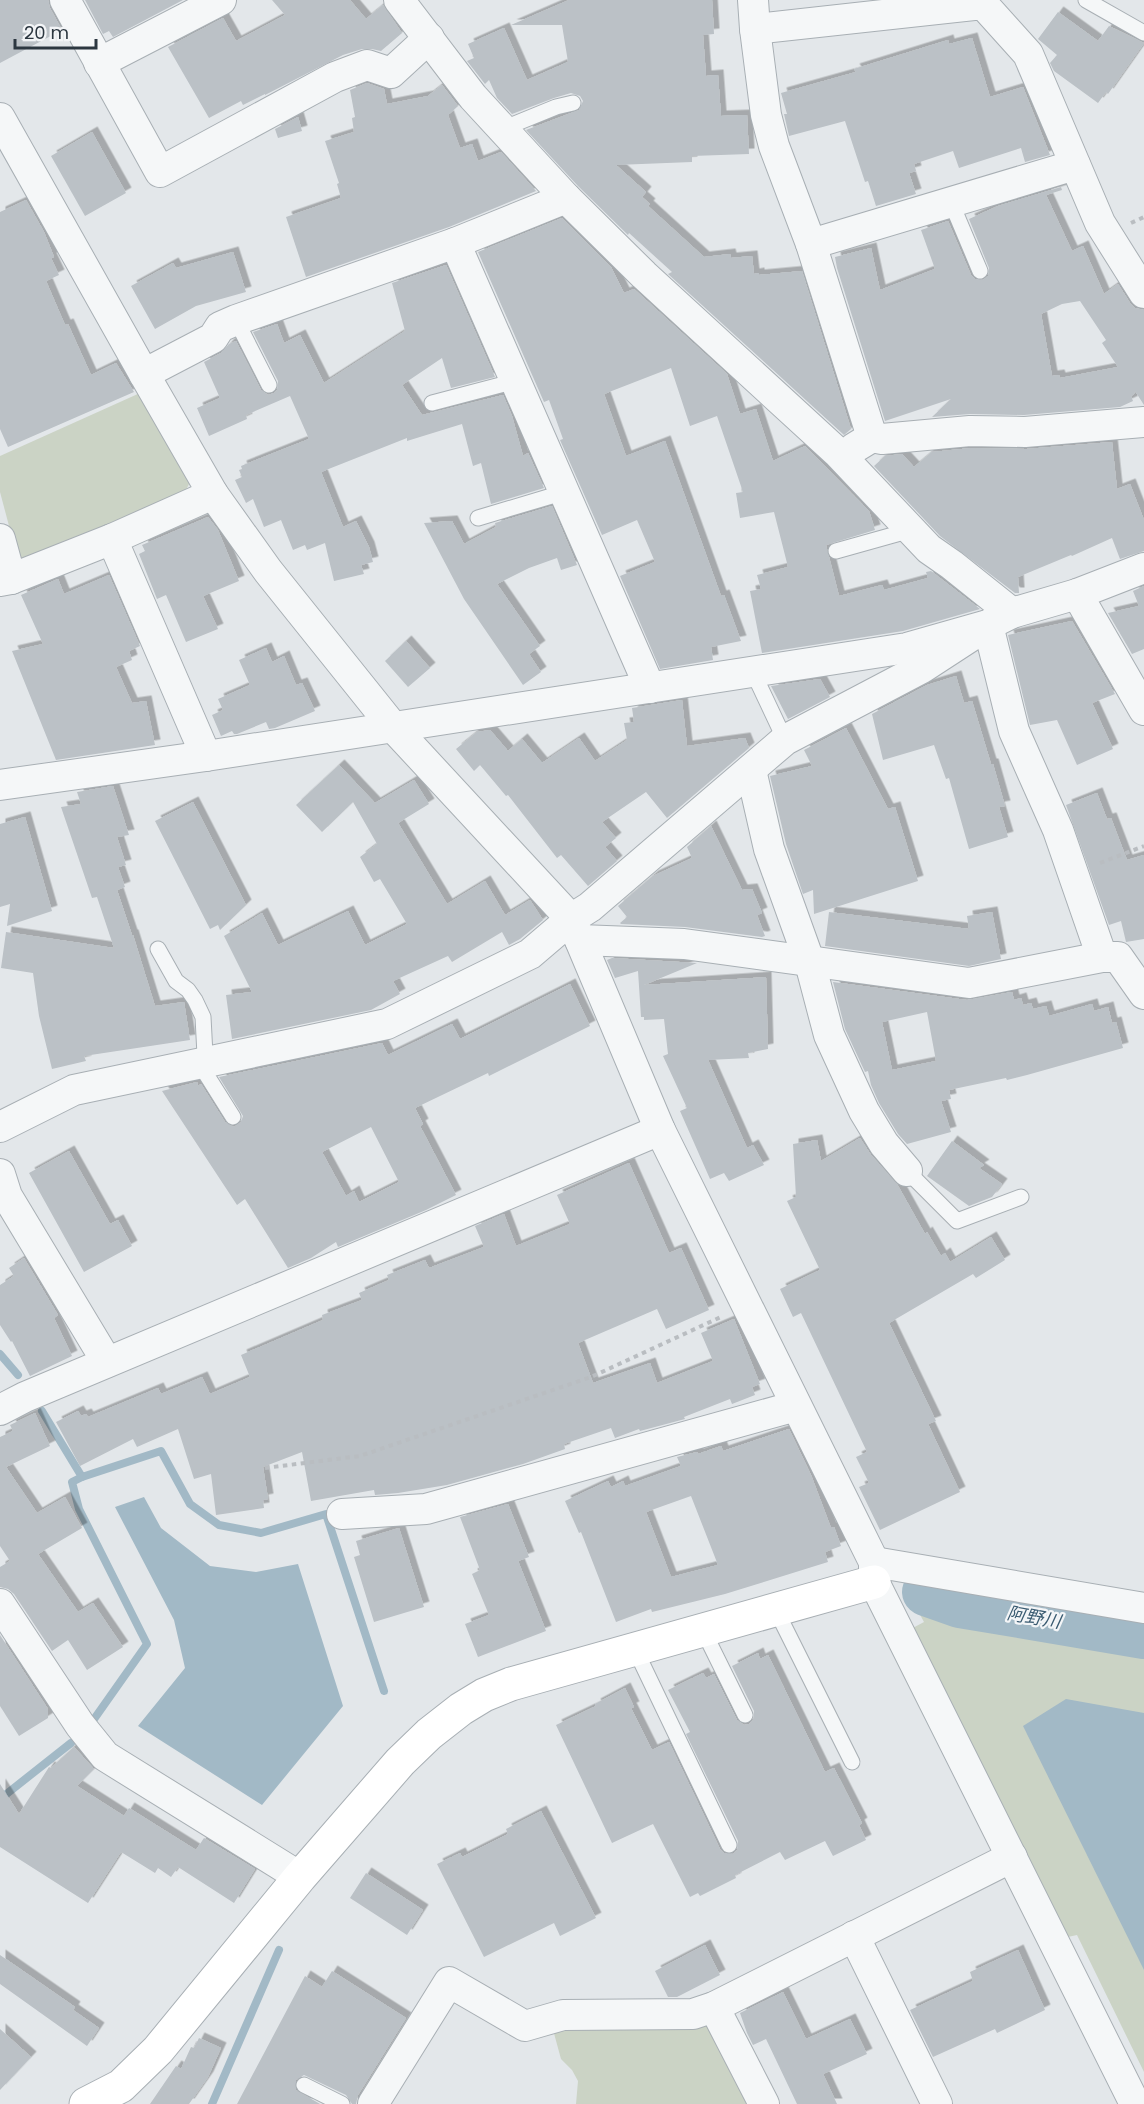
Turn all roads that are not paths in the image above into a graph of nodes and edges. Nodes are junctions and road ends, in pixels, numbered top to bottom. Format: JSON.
{"nodes":[{"id":1,"x":64,"y":0,"type":"edge"},
{"id":2,"x":221,"y":0,"type":"edge"},
{"id":3,"x":399,"y":0,"type":"edge"},
{"id":4,"x":1086,"y":0,"type":"edge"},
{"id":5,"x":984,"y":2,"type":"edge"},
{"id":6,"x":754,"y":14,"type":"edge"},
{"id":7,"x":1144,"y":33,"type":"edge"},
{"id":8,"x":429,"y":38,"type":"junction"},
{"id":9,"x":99,"y":63,"type":"junction"},
{"id":10,"x":573,"y":103,"type":"dead end"},
{"id":11,"x":0,"y":118,"type":"edge"},
{"id":12,"x":502,"y":129,"type":"junction"},
{"id":13,"x":1075,"y":165,"type":"junction"},
{"id":14,"x":566,"y":198,"type":"junction"},
{"id":15,"x":951,"y":202,"type":"junction"},
{"id":16,"x":455,"y":243,"type":"junction"},
{"id":17,"x":811,"y":244,"type":"junction"},
{"id":18,"x":980,"y":271,"type":"dead end"},
{"id":19,"x":1144,"y":293,"type":"edge"},
{"id":20,"x":236,"y":320,"type":"junction"},
{"id":21,"x":144,"y":374,"type":"junction"},
{"id":22,"x":516,"y":381,"type":"junction"},
{"id":23,"x":269,"y":385,"type":"dead end"},
{"id":24,"x":432,"y":403,"type":"dead end"},
{"id":25,"x":1144,"y":422,"type":"edge"},
{"id":26,"x":872,"y":437,"type":"junction"},
{"id":27,"x":842,"y":457,"type":"junction"},
{"id":28,"x":565,"y":492,"type":"junction"},
{"id":29,"x":213,"y":494,"type":"junction"},
{"id":30,"x":478,"y":518,"type":"dead end"},
{"id":31,"x":911,"y":530,"type":"junction"},
{"id":32,"x":0,"y":539,"type":"edge"},
{"id":33,"x":112,"y":539,"type":"junction"},
{"id":34,"x":836,"y":551,"type":"dead end"},
{"id":35,"x":1144,"y":568,"type":"edge"},
{"id":36,"x":6,"y":580,"type":"edge"},
{"id":37,"x":1077,"y":594,"type":"junction"},
{"id":38,"x":1000,"y":619,"type":"junction"},
{"id":39,"x":753,"y":672,"type":"junction"},
{"id":40,"x":650,"y":688,"type":"junction"},
{"id":41,"x":1144,"y":710,"type":"edge"},
{"id":42,"x":393,"y":727,"type":"junction"},
{"id":43,"x":785,"y":740,"type":"junction"},
{"id":44,"x":206,"y":756,"type":"junction"},
{"id":45,"x":751,"y":770,"type":"junction"},
{"id":46,"x":0,"y":785,"type":"edge"},
{"id":47,"x":575,"y":929,"type":"junction"},
{"id":48,"x":158,"y":949,"type":"dead end"},
{"id":49,"x":1102,"y":957,"type":"junction"},
{"id":50,"x":810,"y":963,"type":"junction"},
{"id":51,"x":1144,"y":994,"type":"edge"},
{"id":52,"x":206,"y":1061,"type":"junction"},
{"id":53,"x":233,"y":1117,"type":"dead end"},
{"id":54,"x":0,"y":1127,"type":"edge"},
{"id":55,"x":660,"y":1130,"type":"junction"},
{"id":56,"x":907,"y":1171,"type":"joint"},
{"id":57,"x":0,"y":1174,"type":"edge"},
{"id":58,"x":1021,"y":1197,"type":"dead end"},
{"id":59,"x":107,"y":1362,"type":"junction"},
{"id":60,"x":796,"y":1406,"type":"junction"},
{"id":61,"x":0,"y":1410,"type":"edge"},
{"id":62,"x":342,"y":1514,"type":"dead end"},
{"id":63,"x":874,"y":1572,"type":"junction"},
{"id":64,"x":0,"y":1605,"type":"edge"},
{"id":65,"x":1144,"y":1608,"type":"edge"},
{"id":66,"x":776,"y":1610,"type":"junction"},
{"id":67,"x":704,"y":1630,"type":"junction"},
{"id":68,"x":635,"y":1649,"type":"junction"},
{"id":69,"x":745,"y":1715,"type":"dead end"},
{"id":70,"x":852,"y":1762,"type":"dead end"},
{"id":71,"x":729,"y":1845,"type":"dead end"},
{"id":72,"x":1012,"y":1857,"type":"junction"},
{"id":73,"x":300,"y":1877,"type":"junction"},
{"id":74,"x":854,"y":1936,"type":"junction"},
{"id":75,"x":714,"y":2007,"type":"junction"},
{"id":76,"x":304,"y":2085,"type":"dead end"},
{"id":77,"x":86,"y":2104,"type":"edge"},
{"id":78,"x":342,"y":2104,"type":"edge"},
{"id":79,"x":374,"y":2104,"type":"edge"},
{"id":80,"x":764,"y":2104,"type":"edge"},
{"id":81,"x":937,"y":2104,"type":"edge"},
{"id":82,"x":1135,"y":2104,"type":"edge"}],
"edges":[{"from":1,"to":9,"type":"street"},
{"from":2,"to":9,"type":"street"},
{"from":3,"to":8,"type":"street"},
{"from":4,"to":7,"type":"lane"},
{"from":5,"to":6,"type":"street"},
{"from":5,"to":13,"type":"street"},
{"from":6,"to":17,"type":"street"},
{"from":8,"to":9,"type":"street"},
{"from":8,"to":12,"type":"street"},
{"from":10,"to":12,"type":"lane"},
{"from":11,"to":21,"type":"street"},
{"from":12,"to":14,"type":"street"},
{"from":13,"to":15,"type":"street"},
{"from":13,"to":19,"type":"street"},
{"from":14,"to":16,"type":"street"},
{"from":14,"to":27,"type":"street"},
{"from":15,"to":17,"type":"street"},
{"from":15,"to":18,"type":"lane"},
{"from":16,"to":20,"type":"street"},
{"from":16,"to":22,"type":"street"},
{"from":17,"to":26,"type":"street"},
{"from":20,"to":21,"type":"street"},
{"from":20,"to":23,"type":"lane"},
{"from":21,"to":29,"type":"street"},
{"from":22,"to":24,"type":"lane"},
{"from":22,"to":28,"type":"street"},
{"from":25,"to":26,"type":"street"},
{"from":26,"to":27,"type":"street"},
{"from":27,"to":31,"type":"street"},
{"from":28,"to":30,"type":"lane"},
{"from":28,"to":40,"type":"street"},
{"from":29,"to":33,"type":"street"},
{"from":29,"to":42,"type":"street"},
{"from":31,"to":34,"type":"lane"},
{"from":31,"to":38,"type":"street"},
{"from":32,"to":36,"type":"street"},
{"from":33,"to":36,"type":"street"},
{"from":33,"to":44,"type":"street"},
{"from":35,"to":37,"type":"street"},
{"from":37,"to":38,"type":"street"},
{"from":37,"to":41,"type":"street"},
{"from":38,"to":39,"type":"street"},
{"from":38,"to":43,"type":"street"},
{"from":38,"to":49,"type":"street"},
{"from":39,"to":40,"type":"street"},
{"from":39,"to":43,"type":"lane"},
{"from":40,"to":42,"type":"street"},
{"from":42,"to":44,"type":"street"},
{"from":42,"to":47,"type":"street"},
{"from":43,"to":45,"type":"street"},
{"from":44,"to":46,"type":"street"},
{"from":45,"to":47,"type":"street"},
{"from":45,"to":50,"type":"street"},
{"from":47,"to":50,"type":"street"},
{"from":47,"to":52,"type":"street"},
{"from":47,"to":55,"type":"street"},
{"from":48,"to":52,"type":"lane"},
{"from":49,"to":50,"type":"street"},
{"from":49,"to":51,"type":"street"},
{"from":50,"to":56,"type":"street"},
{"from":52,"to":53,"type":"lane"},
{"from":52,"to":54,"type":"street"},
{"from":55,"to":59,"type":"street"},
{"from":55,"to":60,"type":"street"},
{"from":56,"to":58,"type":"lane"},
{"from":57,"to":59,"type":"street"},
{"from":59,"to":61,"type":"street"},
{"from":60,"to":62,"type":"street"},
{"from":60,"to":63,"type":"street"},
{"from":63,"to":65,"type":"street"},
{"from":63,"to":66,"type":"street"},
{"from":63,"to":72,"type":"street"},
{"from":64,"to":73,"type":"street"},
{"from":66,"to":67,"type":"street"},
{"from":66,"to":70,"type":"lane"},
{"from":67,"to":68,"type":"street"},
{"from":67,"to":69,"type":"lane"},
{"from":68,"to":71,"type":"lane"},
{"from":68,"to":73,"type":"street"},
{"from":72,"to":74,"type":"street"},
{"from":72,"to":82,"type":"street"},
{"from":73,"to":77,"type":"street"},
{"from":74,"to":75,"type":"street"},
{"from":74,"to":81,"type":"street"},
{"from":75,"to":79,"type":"street"},
{"from":75,"to":80,"type":"street"},
{"from":76,"to":78,"type":"lane"}]}
